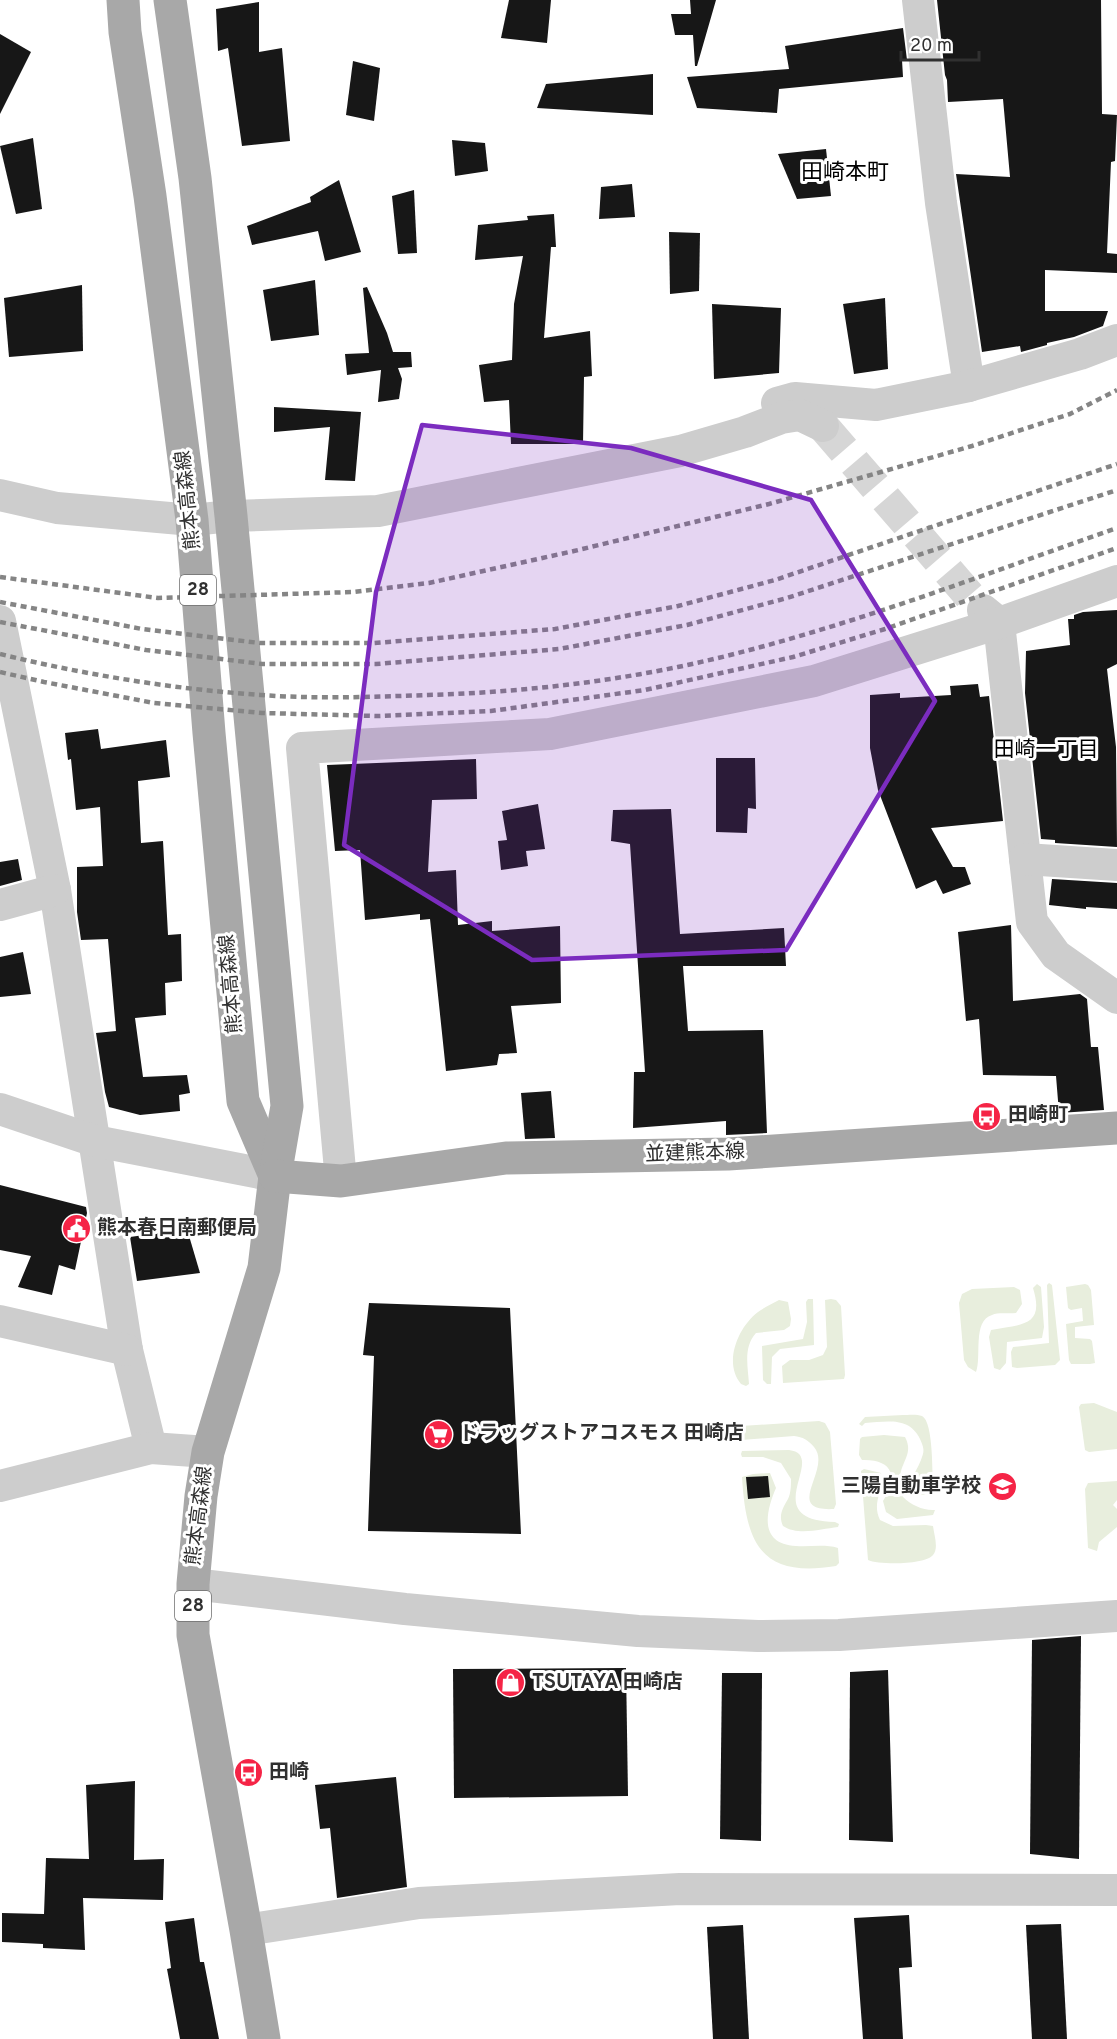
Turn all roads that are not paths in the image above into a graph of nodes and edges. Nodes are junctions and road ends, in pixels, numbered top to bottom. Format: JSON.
{"nodes":[{"id":1,"x":123,"y":0,"type":"edge"},
{"id":2,"x":170,"y":0,"type":"edge"},
{"id":3,"x":918,"y":0,"type":"edge"},
{"id":4,"x":1117,"y":340,"type":"edge"},
{"id":5,"x":969,"y":386,"type":"junction"},
{"id":6,"x":823,"y":426,"type":"tunnel mouth"},
{"id":7,"x":680,"y":451,"type":"junction"},
{"id":8,"x":0,"y":495,"type":"edge"},
{"id":9,"x":231,"y":516,"type":"junction"},
{"id":10,"x":192,"y":520,"type":"junction"},
{"id":11,"x":1117,"y":581,"type":"edge"},
{"id":12,"x":1069,"y":598,"type":"junction"},
{"id":13,"x":1117,"y":601,"type":"edge"},
{"id":14,"x":990,"y":615,"type":"junction"},
{"id":15,"x":0,"y":621,"type":"edge"},
{"id":16,"x":1025,"y":859,"type":"junction"},
{"id":17,"x":1117,"y":865,"type":"edge"},
{"id":18,"x":55,"y":890,"type":"junction"},
{"id":19,"x":0,"y":905,"type":"edge"},
{"id":20,"x":1117,"y":998,"type":"edge"},
{"id":21,"x":0,"y":1109,"type":"edge"},
{"id":22,"x":1117,"y":1128,"type":"edge"},
{"id":23,"x":95,"y":1141,"type":"junction"},
{"id":24,"x":274,"y":1176,"type":"junction"},
{"id":25,"x":341,"y":1180,"type":"junction"},
{"id":26,"x":0,"y":1321,"type":"edge"},
{"id":27,"x":127,"y":1350,"type":"junction"},
{"id":28,"x":151,"y":1448,"type":"junction"},
{"id":29,"x":208,"y":1452,"type":"junction"},
{"id":30,"x":0,"y":1486,"type":"edge"},
{"id":31,"x":193,"y":1584,"type":"junction"},
{"id":32,"x":1117,"y":1616,"type":"edge"},
{"id":33,"x":1117,"y":1890,"type":"edge"},
{"id":34,"x":246,"y":1930,"type":"junction"},
{"id":35,"x":264,"y":2039,"type":"edge"}],
"edges":[{"from":1,"to":10,"type":"main road","name":"熊本高森線","number":"28"},
{"from":2,"to":9,"type":"main road","name":"熊本高森線","number":"28"},
{"from":3,"to":5,"type":"street"},
{"from":4,"to":5,"type":"street"},
{"from":5,"to":7,"type":"street"},
{"from":6,"to":7,"type":"street"},
{"from":7,"to":9,"type":"street"},
{"from":8,"to":10,"type":"street"},
{"from":9,"to":10,"type":"street"},
{"from":9,"to":24,"type":"main road","name":"熊本高森線","number":"28"},
{"from":10,"to":24,"type":"main road","name":"熊本高森線","number":"28"},
{"from":11,"to":12,"type":"street"},
{"from":12,"to":13,"type":"street"},
{"from":12,"to":14,"type":"street"},
{"from":14,"to":16,"type":"street"},
{"from":14,"to":25,"type":"street"},
{"from":15,"to":18,"type":"street"},
{"from":16,"to":17,"type":"street"},
{"from":16,"to":20,"type":"street"},
{"from":18,"to":19,"type":"street"},
{"from":18,"to":23,"type":"street"},
{"from":21,"to":23,"type":"street"},
{"from":22,"to":25,"type":"main road","name":"並建熊本線"},
{"from":23,"to":24,"type":"street"},
{"from":23,"to":27,"type":"street"},
{"from":24,"to":25,"type":"main road","name":"並建熊本線"},
{"from":24,"to":29,"type":"main road","name":"熊本高森線","number":"28"},
{"from":26,"to":27,"type":"street"},
{"from":27,"to":28,"type":"street"},
{"from":28,"to":29,"type":"street"},
{"from":28,"to":30,"type":"street"},
{"from":29,"to":31,"type":"main road","name":"熊本高森線","number":"28"},
{"from":31,"to":32,"type":"street"},
{"from":31,"to":34,"type":"main road","name":"熊本高森線","number":"28"},
{"from":33,"to":34,"type":"street"},
{"from":34,"to":35,"type":"main road","name":"熊本高森線","number":"28"}]}
